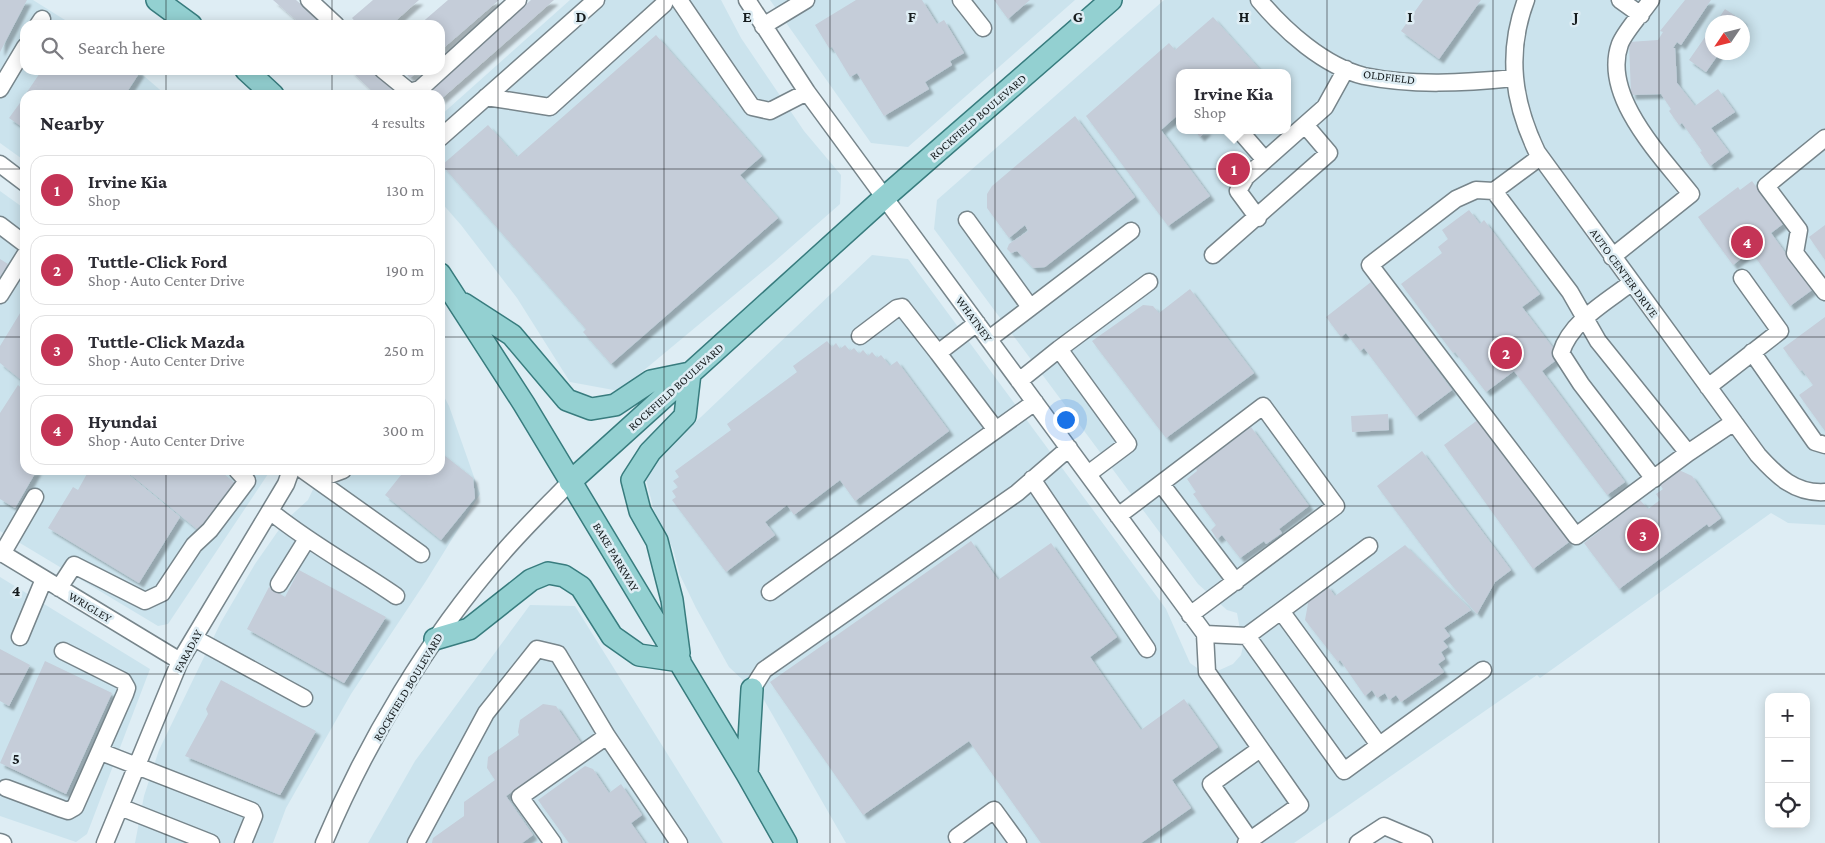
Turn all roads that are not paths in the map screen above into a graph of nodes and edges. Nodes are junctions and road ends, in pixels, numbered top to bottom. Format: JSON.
{"nodes":[{"id":1,"x":157,"y":0,"type":"edge"},
{"id":2,"x":309,"y":0,"type":"edge"},
{"id":3,"x":518,"y":0,"type":"edge"},
{"id":4,"x":596,"y":0,"type":"edge"},
{"id":5,"x":665,"y":0,"type":"edge"},
{"id":6,"x":679,"y":0,"type":"edge"},
{"id":7,"x":747,"y":0,"type":"edge"},
{"id":8,"x":806,"y":0,"type":"edge"},
{"id":9,"x":961,"y":0,"type":"edge"},
{"id":10,"x":1111,"y":0,"type":"edge"},
{"id":11,"x":1259,"y":0,"type":"edge"},
{"id":12,"x":1526,"y":0,"type":"edge"},
{"id":13,"x":1620,"y":0,"type":"edge"},
{"id":14,"x":1651,"y":0,"type":"edge"},
{"id":15,"x":1641,"y":15,"type":"junction"},
{"id":16,"x":184,"y":20,"type":"edge"},
{"id":17,"x":331,"y":20,"type":"edge"},
{"id":18,"x":763,"y":26,"type":"junction"},
{"id":19,"x":983,"y":28,"type":"dead end"},
{"id":20,"x":20,"y":55,"type":"edge"},
{"id":21,"x":445,"y":66,"type":"edge"},
{"id":22,"x":1346,"y":69,"type":"junction"},
{"id":23,"x":251,"y":75,"type":"edge"},
{"id":24,"x":389,"y":75,"type":"edge"},
{"id":25,"x":435,"y":75,"type":"edge"},
{"id":26,"x":1514,"y":78,"type":"junction"},
{"id":27,"x":0,"y":89,"type":"edge"},
{"id":28,"x":268,"y":90,"type":"edge"},
{"id":29,"x":408,"y":90,"type":"edge"},
{"id":30,"x":417,"y":90,"type":"edge"},
{"id":31,"x":806,"y":92,"type":"junction"},
{"id":32,"x":486,"y":97,"type":"junction"},
{"id":33,"x":1306,"y":126,"type":"junction"},
{"id":34,"x":445,"y":134,"type":"edge"},
{"id":35,"x":1242,"y":134,"type":"edge"},
{"id":36,"x":1825,"y":138,"type":"edge"},
{"id":37,"x":1540,"y":157,"type":"junction"},
{"id":38,"x":1265,"y":160,"type":"junction"},
{"id":39,"x":0,"y":164,"type":"edge"},
{"id":40,"x":20,"y":179,"type":"edge"},
{"id":41,"x":1494,"y":191,"type":"junction"},
{"id":42,"x":885,"y":197,"type":"junction"},
{"id":43,"x":1258,"y":218,"type":"junction"},
{"id":44,"x":968,"y":220,"type":"dead end"},
{"id":45,"x":0,"y":226,"type":"edge"},
{"id":46,"x":1131,"y":231,"type":"dead end"},
{"id":47,"x":20,"y":240,"type":"edge"},
{"id":48,"x":1213,"y":255,"type":"dead end"},
{"id":49,"x":1612,"y":257,"type":"junction"},
{"id":50,"x":20,"y":263,"type":"edge"},
{"id":51,"x":1742,"y":278,"type":"dead end"},
{"id":52,"x":445,"y":281,"type":"edge"},
{"id":53,"x":1149,"y":282,"type":"dead end"},
{"id":54,"x":1631,"y":283,"type":"junction"},
{"id":55,"x":1825,"y":292,"type":"edge"},
{"id":56,"x":0,"y":295,"type":"edge"},
{"id":57,"x":460,"y":302,"type":"junction"},
{"id":58,"x":1030,"y":307,"type":"junction"},
{"id":59,"x":1585,"y":318,"type":"junction"},
{"id":60,"x":977,"y":324,"type":"junction"},
{"id":61,"x":860,"y":336,"type":"dead end"},
{"id":62,"x":989,"y":339,"type":"junction"},
{"id":63,"x":1059,"y":349,"type":"junction"},
{"id":64,"x":1752,"y":352,"type":"junction"},
{"id":65,"x":938,"y":353,"type":"junction"},
{"id":66,"x":690,"y":373,"type":"junction"},
{"id":67,"x":1019,"y":381,"type":"junction"},
{"id":68,"x":1708,"y":387,"type":"junction"},
{"id":69,"x":1035,"y":402,"type":"junction"},
{"id":70,"x":1734,"y":422,"type":"junction"},
{"id":71,"x":996,"y":430,"type":"junction"},
{"id":72,"x":1825,"y":445,"type":"edge"},
{"id":73,"x":1068,"y":448,"type":"junction"},
{"id":74,"x":1688,"y":454,"type":"junction"},
{"id":75,"x":1088,"y":474,"type":"junction"},
{"id":76,"x":242,"y":475,"type":"edge"},
{"id":77,"x":288,"y":475,"type":"edge"},
{"id":78,"x":312,"y":475,"type":"edge"},
{"id":79,"x":330,"y":475,"type":"edge"},
{"id":80,"x":319,"y":479,"type":"junction"},
{"id":81,"x":1032,"y":479,"type":"junction"},
{"id":82,"x":1654,"y":479,"type":"junction"},
{"id":83,"x":570,"y":482,"type":"junction"},
{"id":84,"x":1162,"y":485,"type":"junction"},
{"id":85,"x":1825,"y":492,"type":"edge"},
{"id":86,"x":35,"y":497,"type":"dead end"},
{"id":87,"x":270,"y":511,"type":"junction"},
{"id":88,"x":1118,"y":516,"type":"junction"},
{"id":89,"x":307,"y":539,"type":"junction"},
{"id":90,"x":1369,"y":546,"type":"dead end"},
{"id":91,"x":1,"y":553,"type":"edge"},
{"id":92,"x":421,"y":554,"type":"dead end"},
{"id":93,"x":44,"y":579,"type":"junction"},
{"id":94,"x":1236,"y":582,"type":"junction"},
{"id":95,"x":279,"y":584,"type":"dead end"},
{"id":96,"x":59,"y":588,"type":"junction"},
{"id":97,"x":770,"y":592,"type":"dead end"},
{"id":98,"x":396,"y":596,"type":"dead end"},
{"id":99,"x":1281,"y":611,"type":"junction"},
{"id":100,"x":1190,"y":615,"type":"junction"},
{"id":101,"x":1205,"y":634,"type":"junction"},
{"id":102,"x":1247,"y":636,"type":"junction"},
{"id":103,"x":20,"y":637,"type":"dead end"},
{"id":104,"x":194,"y":638,"type":"junction"},
{"id":105,"x":435,"y":639,"type":"junction"},
{"id":106,"x":1147,"y":649,"type":"dead end"},
{"id":107,"x":63,"y":650,"type":"dead end"},
{"id":108,"x":680,"y":661,"type":"junction"},
{"id":109,"x":180,"y":662,"type":"junction"},
{"id":110,"x":1483,"y":670,"type":"dead end"},
{"id":111,"x":752,"y":689,"type":"joint"},
{"id":112,"x":304,"y":698,"type":"dead end"},
{"id":113,"x":607,"y":736,"type":"junction"},
{"id":114,"x":1379,"y":744,"type":"junction"},
{"id":115,"x":1260,"y":749,"type":"junction"},
{"id":116,"x":101,"y":752,"type":"junction"},
{"id":117,"x":137,"y":766,"type":"junction"},
{"id":118,"x":747,"y":774,"type":"junction"},
{"id":119,"x":6,"y":788,"type":"dead end"},
{"id":120,"x":120,"y":807,"type":"junction"},
{"id":121,"x":955,"y":841,"type":"edge"},
{"id":122,"x":1248,"y":842,"type":"edge"},
{"id":123,"x":1417,"y":842,"type":"edge"},
{"id":124,"x":105,"y":843,"type":"edge"},
{"id":125,"x":211,"y":843,"type":"edge"},
{"id":126,"x":243,"y":843,"type":"edge"},
{"id":127,"x":324,"y":843,"type":"edge"},
{"id":128,"x":416,"y":843,"type":"edge"},
{"id":129,"x":553,"y":843,"type":"edge"},
{"id":130,"x":679,"y":843,"type":"edge"},
{"id":131,"x":786,"y":843,"type":"edge"},
{"id":132,"x":1018,"y":843,"type":"edge"},
{"id":133,"x":1358,"y":843,"type":"edge"}],
"edges":[{"from":1,"to":16,"type":"main road"},
{"from":2,"to":17,"type":"street"},
{"from":3,"to":21,"type":"street"},
{"from":4,"to":32,"type":"street"},
{"from":5,"to":32,"type":"street"},
{"from":6,"to":31,"type":"street"},
{"from":7,"to":18,"type":"street","name":"WHATNEY"},
{"from":8,"to":18,"type":"street"},
{"from":9,"to":19,"type":"street"},
{"from":10,"to":42,"type":"main road","name":"ROCKFIELD BOULEVARD"},
{"from":11,"to":22,"type":"street","name":"OLDFIELD"},
{"from":12,"to":26,"type":"street","name":"AUTO CENTER DRIVE"},
{"from":13,"to":15,"type":"street"},
{"from":14,"to":15,"type":"street"},
{"from":15,"to":49,"type":"street"},
{"from":18,"to":31,"type":"street","name":"WHATNEY"},
{"from":20,"to":27,"type":"street"},
{"from":22,"to":26,"type":"street","name":"OLDFIELD"},
{"from":22,"to":33,"type":"street"},
{"from":23,"to":28,"type":"main road"},
{"from":24,"to":29,"type":"street"},
{"from":25,"to":30,"type":"street"},
{"from":26,"to":37,"type":"street","name":"AUTO CENTER DRIVE"},
{"from":31,"to":42,"type":"street","name":"WHATNEY"},
{"from":32,"to":34,"type":"street"},
{"from":33,"to":38,"type":"street"},
{"from":33,"to":43,"type":"street"},
{"from":35,"to":38,"type":"street"},
{"from":36,"to":55,"type":"street"},
{"from":37,"to":41,"type":"street"},
{"from":37,"to":49,"type":"street","name":"AUTO CENTER DRIVE"},
{"from":38,"to":43,"type":"street"},
{"from":39,"to":40,"type":"street"},
{"from":41,"to":59,"type":"street"},
{"from":41,"to":82,"type":"street"},
{"from":42,"to":60,"type":"street","name":"WHATNEY"},
{"from":42,"to":66,"type":"main road","name":"ROCKFIELD BOULEVARD"},
{"from":43,"to":48,"type":"street"},
{"from":44,"to":58,"type":"street"},
{"from":45,"to":47,"type":"street"},
{"from":46,"to":58,"type":"street"},
{"from":49,"to":54,"type":"street","name":"AUTO CENTER DRIVE"},
{"from":50,"to":56,"type":"street"},
{"from":51,"to":64,"type":"street"},
{"from":52,"to":57,"type":"main road","name":"BAKE PARKWAY"},
{"from":53,"to":63,"type":"street"},
{"from":54,"to":59,"type":"street"},
{"from":54,"to":68,"type":"street","name":"AUTO CENTER DRIVE"},
{"from":57,"to":66,"type":"main road"},
{"from":57,"to":83,"type":"main road","name":"BAKE PARKWAY"},
{"from":58,"to":62,"type":"street"},
{"from":59,"to":74,"type":"street"},
{"from":59,"to":82,"type":"street"},
{"from":60,"to":62,"type":"street","name":"WHATNEY"},
{"from":60,"to":65,"type":"street"},
{"from":61,"to":65,"type":"street"},
{"from":62,"to":67,"type":"street","name":"WHATNEY"},
{"from":63,"to":67,"type":"street"},
{"from":63,"to":75,"type":"street"},
{"from":64,"to":68,"type":"street"},
{"from":64,"to":72,"type":"street"},
{"from":65,"to":71,"type":"street"},
{"from":66,"to":83,"type":"main road","name":"ROCKFIELD BOULEVARD"},
{"from":66,"to":108,"type":"main road"},
{"from":67,"to":69,"type":"street","name":"WHATNEY"},
{"from":68,"to":70,"type":"street","name":"AUTO CENTER DRIVE"},
{"from":69,"to":71,"type":"street"},
{"from":69,"to":73,"type":"street","name":"WHATNEY"},
{"from":70,"to":74,"type":"street"},
{"from":70,"to":85,"type":"street","name":"AUTO CENTER DRIVE"},
{"from":71,"to":97,"type":"street"},
{"from":73,"to":75,"type":"street","name":"WHATNEY"},
{"from":73,"to":81,"type":"street"},
{"from":74,"to":82,"type":"street"},
{"from":75,"to":88,"type":"street","name":"WHATNEY"},
{"from":76,"to":96,"type":"street"},
{"from":77,"to":87,"type":"street","name":"FARADAY"},
{"from":78,"to":80,"type":"street"},
{"from":79,"to":80,"type":"street"},
{"from":80,"to":92,"type":"street"},
{"from":81,"to":106,"type":"street"},
{"from":81,"to":111,"type":"street"},
{"from":83,"to":105,"type":"street","name":"ROCKFIELD BOULEVARD"},
{"from":83,"to":108,"type":"main road","name":"BAKE PARKWAY"},
{"from":84,"to":88,"type":"street"},
{"from":84,"to":94,"type":"street"},
{"from":84,"to":94,"type":"street"},
{"from":86,"to":91,"type":"street"},
{"from":87,"to":89,"type":"street"},
{"from":87,"to":104,"type":"street","name":"FARADAY"},
{"from":88,"to":100,"type":"street","name":"WHATNEY"},
{"from":89,"to":95,"type":"street"},
{"from":89,"to":98,"type":"street"},
{"from":90,"to":99,"type":"street"},
{"from":91,"to":93,"type":"street","name":"WRIGLEY"},
{"from":93,"to":96,"type":"street","name":"WRIGLEY"},
{"from":93,"to":103,"type":"street"},
{"from":94,"to":100,"type":"street"},
{"from":96,"to":109,"type":"street","name":"WRIGLEY"},
{"from":99,"to":102,"type":"street"},
{"from":99,"to":114,"type":"street"},
{"from":100,"to":101,"type":"street","name":"WHATNEY"},
{"from":101,"to":102,"type":"street"},
{"from":101,"to":115,"type":"street"},
{"from":102,"to":114,"type":"street"},
{"from":104,"to":109,"type":"street","name":"FARADAY"},
{"from":104,"to":112,"type":"street"},
{"from":105,"to":108,"type":"main road"},
{"from":105,"to":127,"type":"street","name":"ROCKFIELD BOULEVARD"},
{"from":107,"to":116,"type":"street"},
{"from":108,"to":118,"type":"main road","name":"BAKE PARKWAY"},
{"from":109,"to":117,"type":"street","name":"FARADAY"},
{"from":110,"to":114,"type":"street"},
{"from":111,"to":118,"type":"main road"},
{"from":113,"to":128,"type":"street"},
{"from":113,"to":129,"type":"street"},
{"from":113,"to":130,"type":"street"},
{"from":115,"to":122,"type":"street"},
{"from":115,"to":122,"type":"street"},
{"from":116,"to":117,"type":"street"},
{"from":116,"to":119,"type":"street"},
{"from":117,"to":120,"type":"street","name":"FARADAY"},
{"from":117,"to":126,"type":"street"},
{"from":118,"to":131,"type":"main road","name":"BAKE PARKWAY"},
{"from":120,"to":124,"type":"street","name":"FARADAY"},
{"from":120,"to":125,"type":"street"},
{"from":121,"to":132,"type":"street"},
{"from":123,"to":133,"type":"street"}]}
